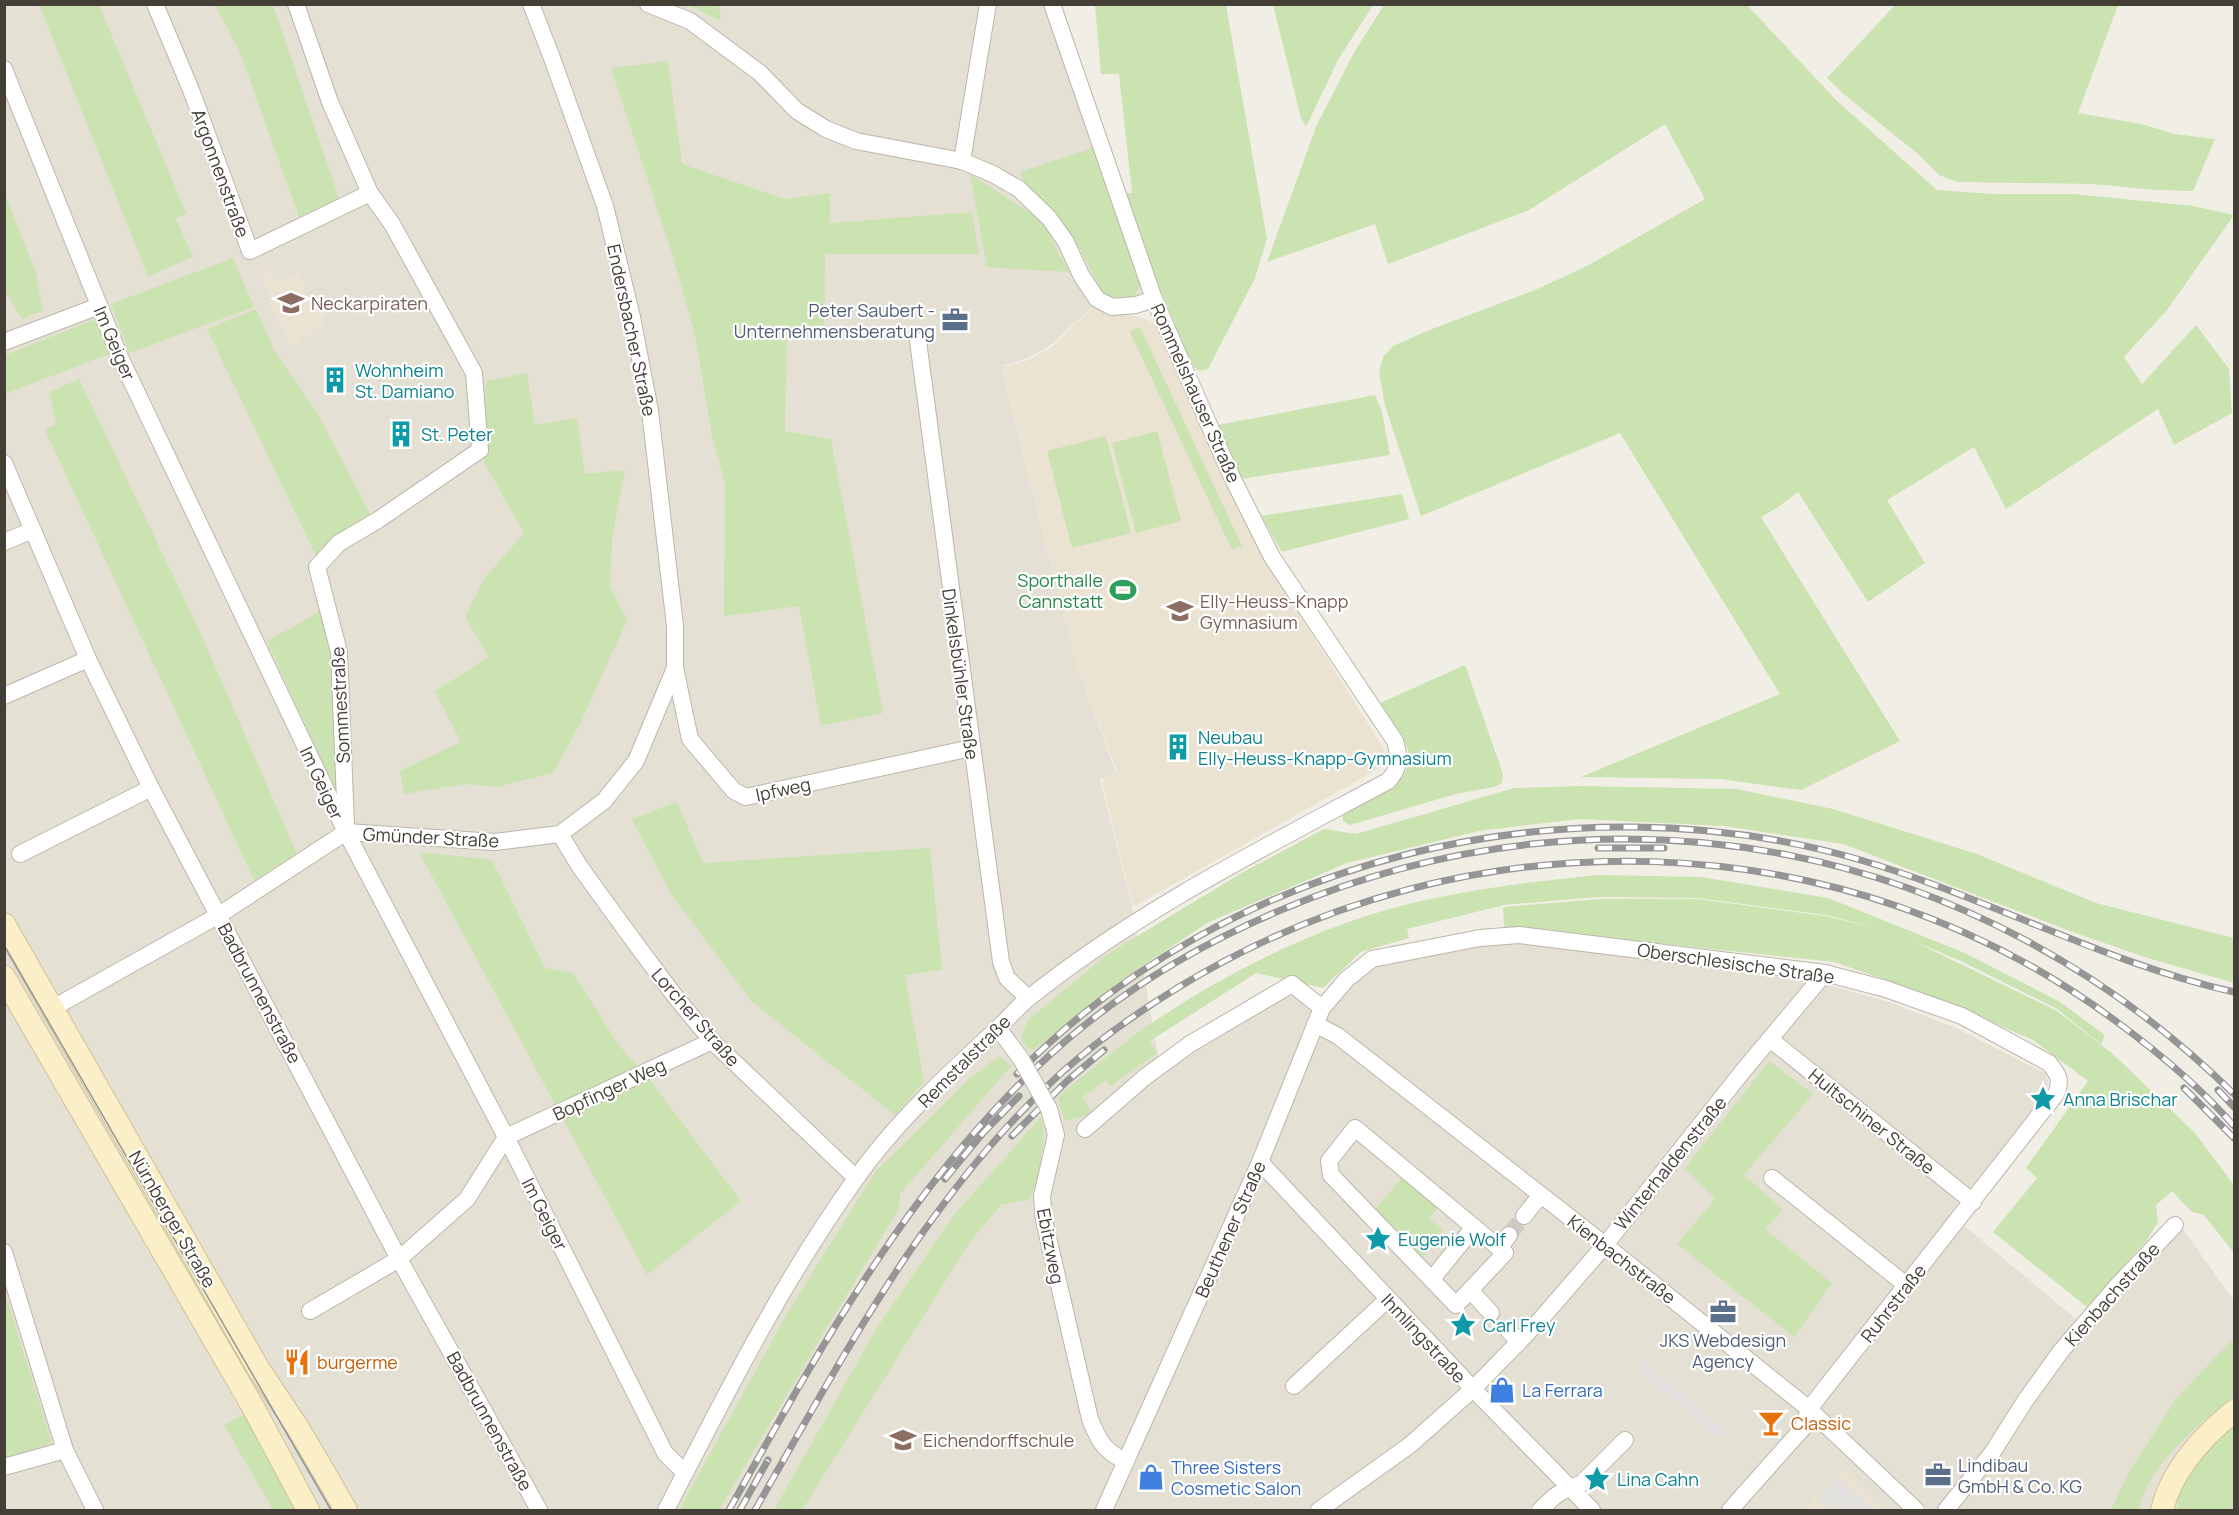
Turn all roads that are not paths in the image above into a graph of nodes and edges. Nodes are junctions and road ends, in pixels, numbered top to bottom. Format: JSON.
{"nodes":[{"id":1,"x":155,"y":4,"type":"edge"},
{"id":2,"x":296,"y":4,"type":"edge"},
{"id":3,"x":531,"y":4,"type":"edge"},
{"id":4,"x":648,"y":4,"type":"edge"},
{"id":5,"x":988,"y":4,"type":"edge"},
{"id":6,"x":1052,"y":4,"type":"edge"},
{"id":7,"x":4,"y":69,"type":"edge"},
{"id":8,"x":962,"y":160,"type":"junction"},
{"id":9,"x":370,"y":193,"type":"junction"},
{"id":10,"x":1154,"y":299,"type":"junction"},
{"id":11,"x":99,"y":306,"type":"junction"},
{"id":12,"x":918,"y":340,"type":"dead end"},
{"id":13,"x":4,"y":342,"type":"edge"},
{"id":14,"x":4,"y":463,"type":"edge"},
{"id":15,"x":33,"y":530,"type":"junction"},
{"id":16,"x":4,"y":542,"type":"edge"},
{"id":17,"x":88,"y":659,"type":"junction"},
{"id":18,"x":675,"y":668,"type":"junction"},
{"id":19,"x":4,"y":696,"type":"edge"},
{"id":20,"x":971,"y":748,"type":"junction"},
{"id":21,"x":1398,"y":753,"type":"joint"},
{"id":22,"x":151,"y":788,"type":"junction"},
{"id":23,"x":346,"y":832,"type":"junction"},
{"id":24,"x":560,"y":834,"type":"junction"},
{"id":25,"x":20,"y":854,"type":"dead end"},
{"id":26,"x":219,"y":915,"type":"junction"},
{"id":27,"x":4,"y":924,"type":"edge"},
{"id":28,"x":1372,"y":959,"type":"joint"},
{"id":29,"x":1825,"y":973,"type":"junction"},
{"id":30,"x":4,"y":977,"type":"edge"},
{"id":31,"x":1028,"y":998,"type":"junction"},
{"id":32,"x":52,"y":1008,"type":"junction"},
{"id":33,"x":1319,"y":1016,"type":"junction"},
{"id":34,"x":998,"y":1028,"type":"junction"},
{"id":35,"x":1771,"y":1040,"type":"junction"},
{"id":36,"x":712,"y":1041,"type":"junction"},
{"id":37,"x":2056,"y":1094,"type":"joint"},
{"id":38,"x":1085,"y":1129,"type":"dead end"},
{"id":39,"x":506,"y":1137,"type":"junction"},
{"id":40,"x":1260,"y":1162,"type":"junction"},
{"id":41,"x":856,"y":1178,"type":"junction"},
{"id":42,"x":1772,"y":1178,"type":"dead end"},
{"id":43,"x":1540,"y":1196,"type":"junction"},
{"id":44,"x":1973,"y":1202,"type":"junction"},
{"id":45,"x":1524,"y":1216,"type":"tunnel mouth"},
{"id":46,"x":2175,"y":1225,"type":"dead end"},
{"id":47,"x":1474,"y":1227,"type":"junction"},
{"id":48,"x":1605,"y":1245,"type":"junction"},
{"id":49,"x":4,"y":1252,"type":"edge"},
{"id":50,"x":399,"y":1258,"type":"junction"},
{"id":51,"x":1432,"y":1279,"type":"junction"},
{"id":52,"x":1906,"y":1285,"type":"junction"},
{"id":53,"x":1470,"y":1290,"type":"junction"},
{"id":54,"x":1388,"y":1299,"type":"junction"},
{"id":55,"x":310,"y":1311,"type":"dead end"},
{"id":56,"x":1491,"y":1313,"type":"dead end"},
{"id":57,"x":1507,"y":1329,"type":"dead end"},
{"id":58,"x":1519,"y":1341,"type":"junction"},
{"id":59,"x":1294,"y":1386,"type":"dead end"},
{"id":60,"x":1473,"y":1389,"type":"junction"},
{"id":61,"x":1809,"y":1409,"type":"junction"},
{"id":62,"x":2235,"y":1411,"type":"edge"},
{"id":63,"x":1625,"y":1440,"type":"dead end"},
{"id":64,"x":65,"y":1450,"type":"junction"},
{"id":65,"x":1125,"y":1462,"type":"junction"},
{"id":66,"x":4,"y":1467,"type":"edge"},
{"id":67,"x":685,"y":1473,"type":"junction"},
{"id":68,"x":1568,"y":1488,"type":"junction"},
{"id":69,"x":95,"y":1510,"type":"edge"},
{"id":70,"x":308,"y":1510,"type":"edge"},
{"id":71,"x":346,"y":1510,"type":"edge"},
{"id":72,"x":540,"y":1510,"type":"edge"},
{"id":73,"x":666,"y":1510,"type":"edge"},
{"id":74,"x":1104,"y":1510,"type":"edge"},
{"id":75,"x":1319,"y":1510,"type":"edge"},
{"id":76,"x":1540,"y":1510,"type":"edge"},
{"id":77,"x":1592,"y":1510,"type":"edge"},
{"id":78,"x":1730,"y":1510,"type":"edge"},
{"id":79,"x":1916,"y":1510,"type":"edge"},
{"id":80,"x":1946,"y":1510,"type":"edge"},
{"id":81,"x":2162,"y":1510,"type":"edge"}],
"edges":[{"from":1,"to":9,"type":"street","name":"Argonnenstraße"},
{"from":2,"to":9,"type":"street"},
{"from":3,"to":18,"type":"street","name":"Endersbacher Straße"},
{"from":4,"to":8,"type":"street"},
{"from":5,"to":8,"type":"street"},
{"from":6,"to":10,"type":"street","name":"Rommelshauser Straße"},
{"from":7,"to":11,"type":"street","name":"Im Geiger"},
{"from":8,"to":10,"type":"street"},
{"from":9,"to":23,"type":"street","name":"Sommestraße"},
{"from":10,"to":21,"type":"street","name":"Rommelshauser Straße"},
{"from":11,"to":13,"type":"street"},
{"from":11,"to":23,"type":"street","name":"Im Geiger"},
{"from":12,"to":20,"type":"street","name":"Dinkelsbühler Straße"},
{"from":14,"to":15,"type":"street","name":"Badbrunnenstraße"},
{"from":15,"to":16,"type":"street"},
{"from":15,"to":17,"type":"street","name":"Badbrunnenstraße"},
{"from":17,"to":19,"type":"street"},
{"from":17,"to":22,"type":"street","name":"Badbrunnenstraße"},
{"from":18,"to":20,"type":"street","name":"Ipfweg"},
{"from":18,"to":24,"type":"street","name":"Gmünder Straße"},
{"from":20,"to":31,"type":"street","name":"Dinkelsbühler Straße"},
{"from":21,"to":31,"type":"street","name":"Remstalstraße"},
{"from":22,"to":25,"type":"street"},
{"from":22,"to":26,"type":"street","name":"Badbrunnenstraße"},
{"from":23,"to":24,"type":"street","name":"Gmünder Straße"},
{"from":23,"to":26,"type":"street"},
{"from":23,"to":39,"type":"street","name":"Im Geiger"},
{"from":24,"to":36,"type":"street","name":"Lorcher Straße"},
{"from":26,"to":32,"type":"street"},
{"from":26,"to":50,"type":"street","name":"Badbrunnenstraße"},
{"from":27,"to":32,"type":"main road","name":"Nürnberger Straße"},
{"from":28,"to":29,"type":"street","name":"Oberschlesische Straße"},
{"from":28,"to":33,"type":"street","name":"Beuthener Straße"},
{"from":29,"to":35,"type":"street","name":"Winterhaldenstraße"},
{"from":29,"to":37,"type":"street","name":"Oberschlesische Straße"},
{"from":30,"to":70,"type":"main road","name":"Nürnberger Straße"},
{"from":31,"to":34,"type":"street","name":"Remstalstraße"},
{"from":32,"to":71,"type":"main road","name":"Nürnberger Straße"},
{"from":33,"to":38,"type":"street"},
{"from":33,"to":40,"type":"street","name":"Beuthener Straße"},
{"from":33,"to":43,"type":"street","name":"Kienbachstraße"},
{"from":34,"to":41,"type":"street","name":"Remstalstraße"},
{"from":34,"to":65,"type":"street","name":"Ebitzweg","bridge":true},
{"from":35,"to":44,"type":"street","name":"Hultschiner Straße"},
{"from":35,"to":48,"type":"street","name":"Winterhaldenstraße"},
{"from":36,"to":39,"type":"street","name":"Bopfinger Weg"},
{"from":36,"to":41,"type":"street","name":"Lorcher Straße"},
{"from":37,"to":44,"type":"street","name":"Ruhrstraße"},
{"from":39,"to":50,"type":"street"},
{"from":39,"to":67,"type":"street","name":"Im Geiger"},
{"from":40,"to":54,"type":"street","name":"Ihmlingstraße"},
{"from":40,"to":65,"type":"street","name":"Beuthener Straße"},
{"from":41,"to":67,"type":"street","name":"Remstalstraße"},
{"from":42,"to":52,"type":"street"},
{"from":43,"to":45,"type":"street"},
{"from":43,"to":48,"type":"street","name":"Kienbachstraße"},
{"from":44,"to":52,"type":"street","name":"Ruhrstraße"},
{"from":46,"to":80,"type":"street","name":"Kienbachstraße"},
{"from":47,"to":51,"type":"street"},
{"from":47,"to":51,"type":"street"},
{"from":47,"to":53,"type":"street"},
{"from":48,"to":58,"type":"street","name":"Winterhaldenstraße"},
{"from":48,"to":61,"type":"street","name":"Kienbachstraße"},
{"from":49,"to":64,"type":"street"},
{"from":50,"to":55,"type":"street"},
{"from":50,"to":72,"type":"street","name":"Badbrunnenstraße"},
{"from":51,"to":53,"type":"street"},
{"from":52,"to":61,"type":"street","name":"Ruhrstraße"},
{"from":53,"to":56,"type":"street"},
{"from":54,"to":59,"type":"street"},
{"from":54,"to":60,"type":"street","name":"Ihmlingstraße"},
{"from":57,"to":58,"type":"street"},
{"from":58,"to":60,"type":"street","name":"Winterhaldenstraße"},
{"from":60,"to":68,"type":"street","name":"Ihmlingstraße"},
{"from":60,"to":75,"type":"street","name":"Winterhaldenstraße"},
{"from":61,"to":78,"type":"street","name":"Ruhrstraße"},
{"from":61,"to":79,"type":"street","name":"Kienbachstraße"},
{"from":62,"to":81,"type":"main road"},
{"from":63,"to":68,"type":"street"},
{"from":64,"to":66,"type":"street"},
{"from":64,"to":69,"type":"street"},
{"from":65,"to":74,"type":"street","name":"Beuthener Straße"},
{"from":67,"to":73,"type":"street","name":"Remstalstraße"},
{"from":68,"to":76,"type":"street"},
{"from":68,"to":77,"type":"street","name":"Ihmlingstraße"}]}
